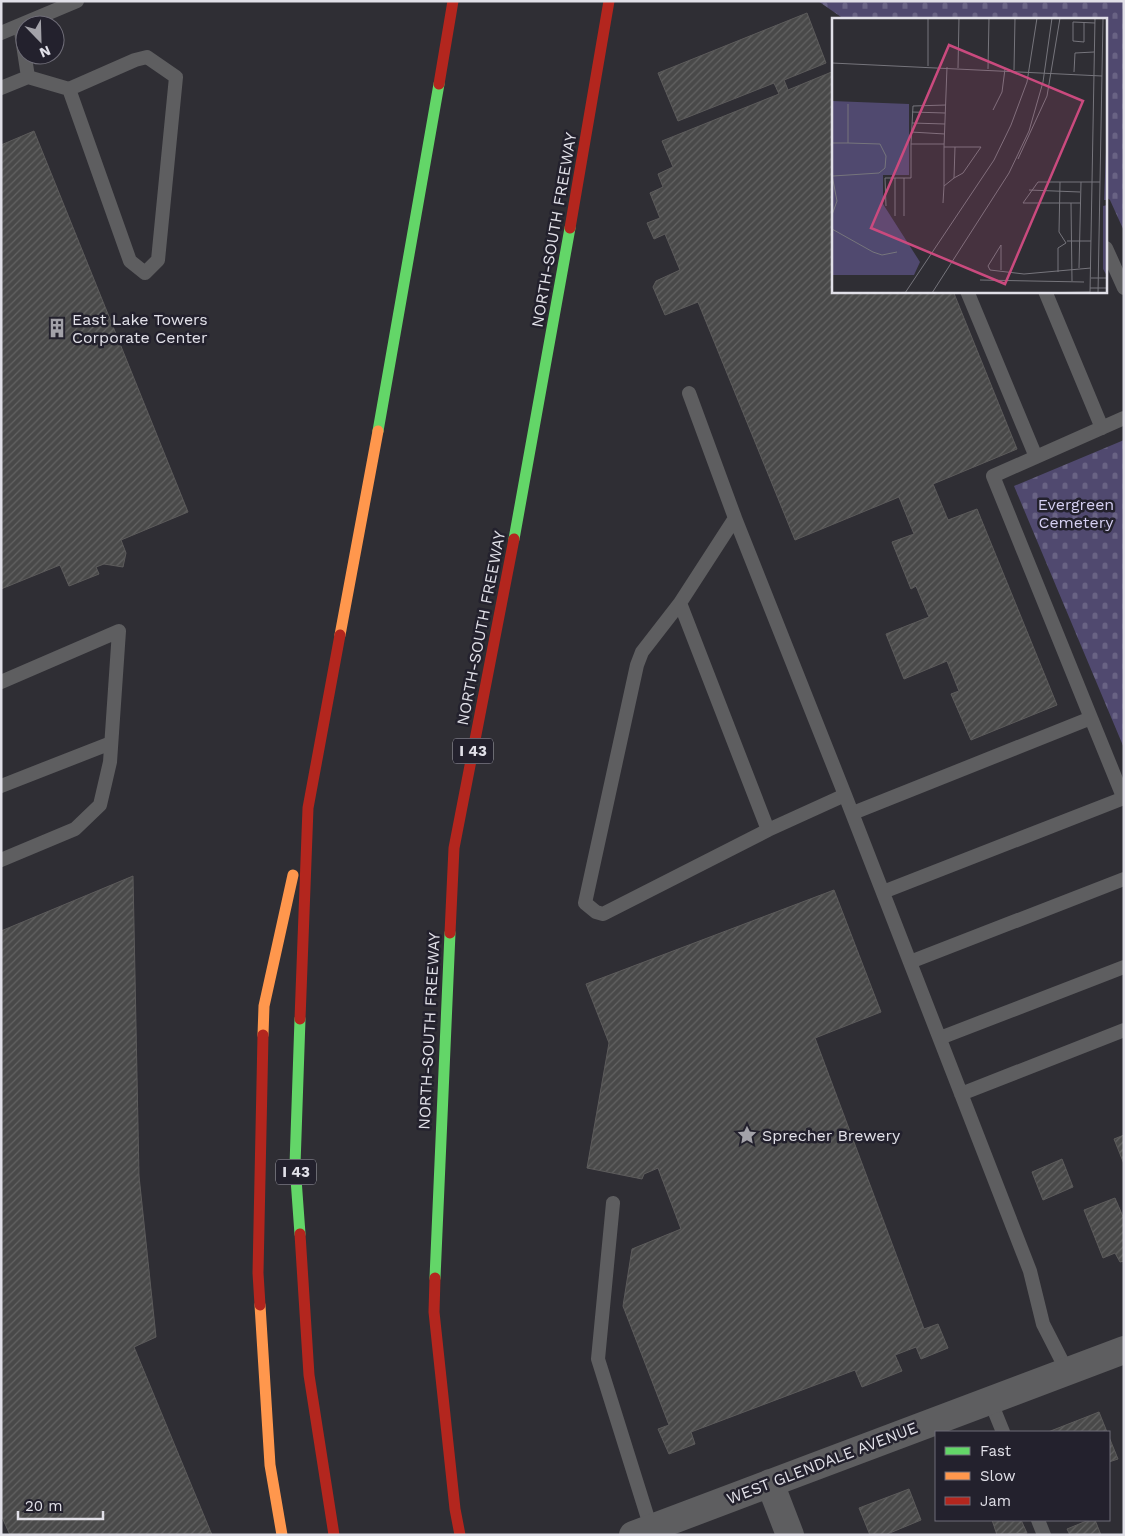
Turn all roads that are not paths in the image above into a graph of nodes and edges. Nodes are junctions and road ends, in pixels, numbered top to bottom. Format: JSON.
{"nodes":[{"id":1,"x":77,"y":1,"type":"edge"},
{"id":2,"x":453,"y":1,"type":"edge"},
{"id":3,"x":609,"y":1,"type":"edge"},
{"id":4,"x":44,"y":15,"type":"edge"},
{"id":5,"x":15,"y":27,"type":"edge"},
{"id":6,"x":1,"y":34,"type":"edge"},
{"id":7,"x":26,"y":65,"type":"edge"},
{"id":8,"x":28,"y":77,"type":"junction"},
{"id":9,"x":1,"y":88,"type":"edge"},
{"id":10,"x":69,"y":89,"type":"junction"},
{"id":11,"x":1108,"y":252,"type":"edge"},
{"id":12,"x":1124,"y":288,"type":"edge"},
{"id":13,"x":967,"y":292,"type":"edge"},
{"id":14,"x":1045,"y":292,"type":"edge"},
{"id":15,"x":689,"y":393,"type":"dead end"},
{"id":16,"x":1124,"y":418,"type":"edge"},
{"id":17,"x":1102,"y":428,"type":"junction"},
{"id":18,"x":1036,"y":456,"type":"junction"},
{"id":19,"x":735,"y":518,"type":"junction"},
{"id":20,"x":680,"y":603,"type":"junction"},
{"id":21,"x":1,"y":682,"type":"edge"},
{"id":22,"x":1091,"y":718,"type":"junction"},
{"id":23,"x":112,"y":743,"type":"junction"},
{"id":24,"x":1,"y":786,"type":"edge"},
{"id":25,"x":846,"y":794,"type":"junction"},
{"id":26,"x":1124,"y":799,"type":"edge"},
{"id":27,"x":308,"y":808,"type":"junction"},
{"id":28,"x":853,"y":813,"type":"junction"},
{"id":29,"x":768,"y":830,"type":"junction"},
{"id":30,"x":1,"y":860,"type":"edge"},
{"id":31,"x":1124,"y":879,"type":"edge"},
{"id":32,"x":883,"y":892,"type":"junction"},
{"id":33,"x":910,"y":962,"type":"junction"},
{"id":34,"x":1124,"y":967,"type":"edge"},
{"id":35,"x":1124,"y":1030,"type":"edge"},
{"id":36,"x":940,"y":1038,"type":"junction"},
{"id":37,"x":961,"y":1094,"type":"junction"},
{"id":38,"x":613,"y":1203,"type":"dead end"},
{"id":39,"x":1124,"y":1350,"type":"edge"},
{"id":40,"x":1067,"y":1371,"type":"junction"},
{"id":41,"x":990,"y":1400,"type":"junction"},
{"id":42,"x":1003,"y":1431,"type":"edge"},
{"id":43,"x":770,"y":1483,"type":"junction"},
{"id":44,"x":1038,"y":1521,"type":"edge"},
{"id":45,"x":642,"y":1531,"type":"edge"},
{"id":46,"x":282,"y":1535,"type":"edge"},
{"id":47,"x":334,"y":1535,"type":"edge"},
{"id":48,"x":460,"y":1535,"type":"edge"},
{"id":49,"x":790,"y":1535,"type":"edge"},
{"id":50,"x":1044,"y":1535,"type":"edge"}],
"edges":[{"from":1,"to":4,"type":"lane"},
{"from":2,"to":27,"type":"highway","number":"I 43"},
{"from":3,"to":48,"type":"highway","name":"NORTH-SOUTH FREEWAY","number":"I 43"},
{"from":5,"to":6,"type":"lane"},
{"from":7,"to":8,"type":"lane"},
{"from":8,"to":9,"type":"lane"},
{"from":8,"to":10,"type":"lane"},
{"from":10,"to":10,"type":"lane"},
{"from":11,"to":12,"type":"lane"},
{"from":13,"to":18,"type":"lane"},
{"from":14,"to":17,"type":"lane"},
{"from":15,"to":19,"type":"lane"},
{"from":16,"to":17,"type":"lane"},
{"from":17,"to":18,"type":"lane"},
{"from":18,"to":22,"type":"lane"},
{"from":19,"to":20,"type":"lane"},
{"from":19,"to":25,"type":"lane"},
{"from":20,"to":29,"type":"lane"},
{"from":20,"to":29,"type":"lane"},
{"from":21,"to":23,"type":"lane"},
{"from":22,"to":26,"type":"lane"},
{"from":22,"to":28,"type":"lane"},
{"from":23,"to":24,"type":"lane"},
{"from":23,"to":30,"type":"lane"},
{"from":25,"to":28,"type":"lane"},
{"from":25,"to":29,"type":"lane"},
{"from":26,"to":32,"type":"lane"},
{"from":27,"to":46,"type":"highway"},
{"from":27,"to":47,"type":"highway","number":"I 43"},
{"from":28,"to":32,"type":"lane"},
{"from":31,"to":33,"type":"lane"},
{"from":32,"to":33,"type":"lane"},
{"from":33,"to":36,"type":"lane"},
{"from":34,"to":36,"type":"lane"},
{"from":35,"to":37,"type":"lane"},
{"from":36,"to":37,"type":"lane"},
{"from":37,"to":40,"type":"lane"},
{"from":38,"to":45,"type":"lane"},
{"from":39,"to":40,"type":"street","name":"WEST GLENDALE AVENUE"},
{"from":40,"to":41,"type":"street","name":"WEST GLENDALE AVENUE"},
{"from":41,"to":42,"type":"lane"},
{"from":41,"to":43,"type":"street","name":"WEST GLENDALE AVENUE"},
{"from":43,"to":45,"type":"street","name":"WEST GLENDALE AVENUE"},
{"from":43,"to":49,"type":"street"},
{"from":44,"to":50,"type":"lane"}]}
